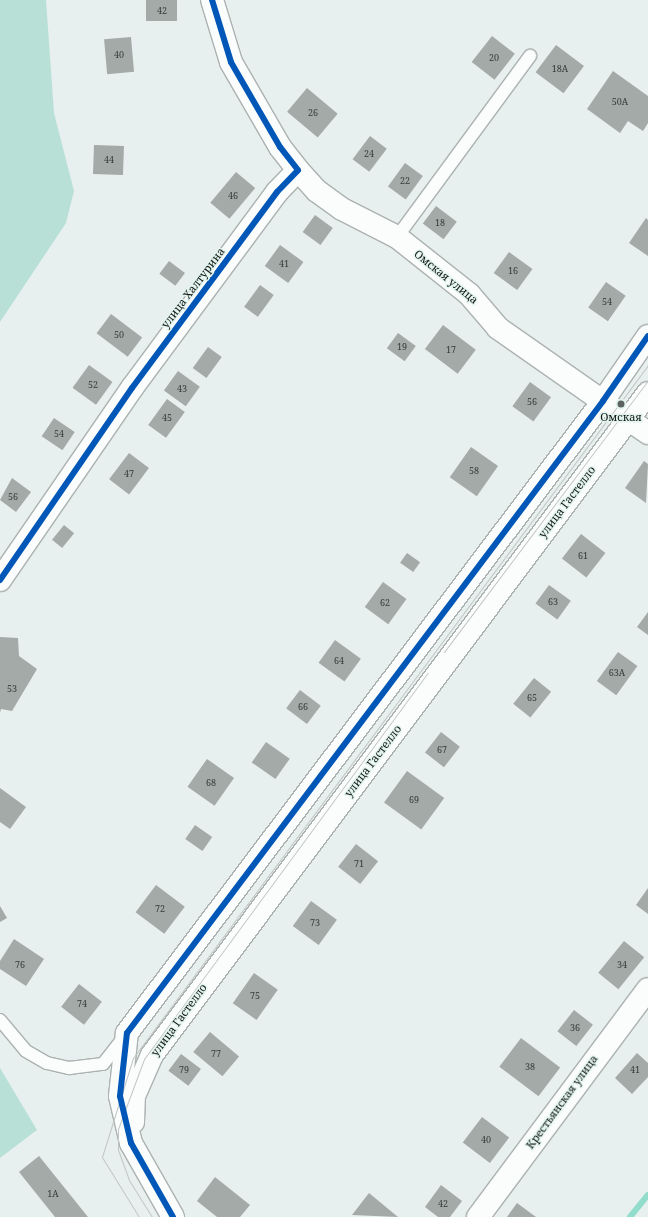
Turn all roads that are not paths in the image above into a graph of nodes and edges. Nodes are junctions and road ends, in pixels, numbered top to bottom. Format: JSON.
{"nodes":[{"id":1,"x":212,"y":0,"type":"edge"},
{"id":2,"x":530,"y":56,"type":"dead end"},
{"id":3,"x":298,"y":170,"type":"junction"},
{"id":4,"x":397,"y":237,"type":"junction"},
{"id":5,"x":648,"y":336,"type":"edge"},
{"id":6,"x":648,"y":393,"type":"edge"},
{"id":7,"x":603,"y":401,"type":"junction"},
{"id":8,"x":629,"y":419,"type":"junction"},
{"id":9,"x":648,"y":433,"type":"edge"},
{"id":10,"x":0,"y":580,"type":"edge"},
{"id":11,"x":648,"y":989,"type":"edge"},
{"id":12,"x":0,"y":1020,"type":"edge"},
{"id":13,"x":127,"y":1033,"type":"junction"},
{"id":14,"x":131,"y":1143,"type":"junction"},
{"id":15,"x":173,"y":1217,"type":"edge"},
{"id":16,"x":478,"y":1217,"type":"edge"}],
"edges":[{"from":1,"to":3,"type":"street"},
{"from":2,"to":4,"type":"lane"},
{"from":3,"to":4,"type":"street","name":"Омская улица"},
{"from":3,"to":10,"type":"street","name":"улица Халтурина"},
{"from":4,"to":7,"type":"street","name":"Омская улица"},
{"from":5,"to":7,"type":"street"},
{"from":6,"to":8,"type":"street","name":"улица Гастелло"},
{"from":7,"to":8,"type":"street","name":"Омская улица"},
{"from":7,"to":13,"type":"street"},
{"from":8,"to":9,"type":"street","name":"Омская улица"},
{"from":8,"to":14,"type":"street","name":"улица Гастелло"},
{"from":11,"to":16,"type":"street","name":"Крестьянская улица"},
{"from":12,"to":13,"type":"lane"},
{"from":13,"to":14,"type":"street"},
{"from":14,"to":15,"type":"street"}]}
